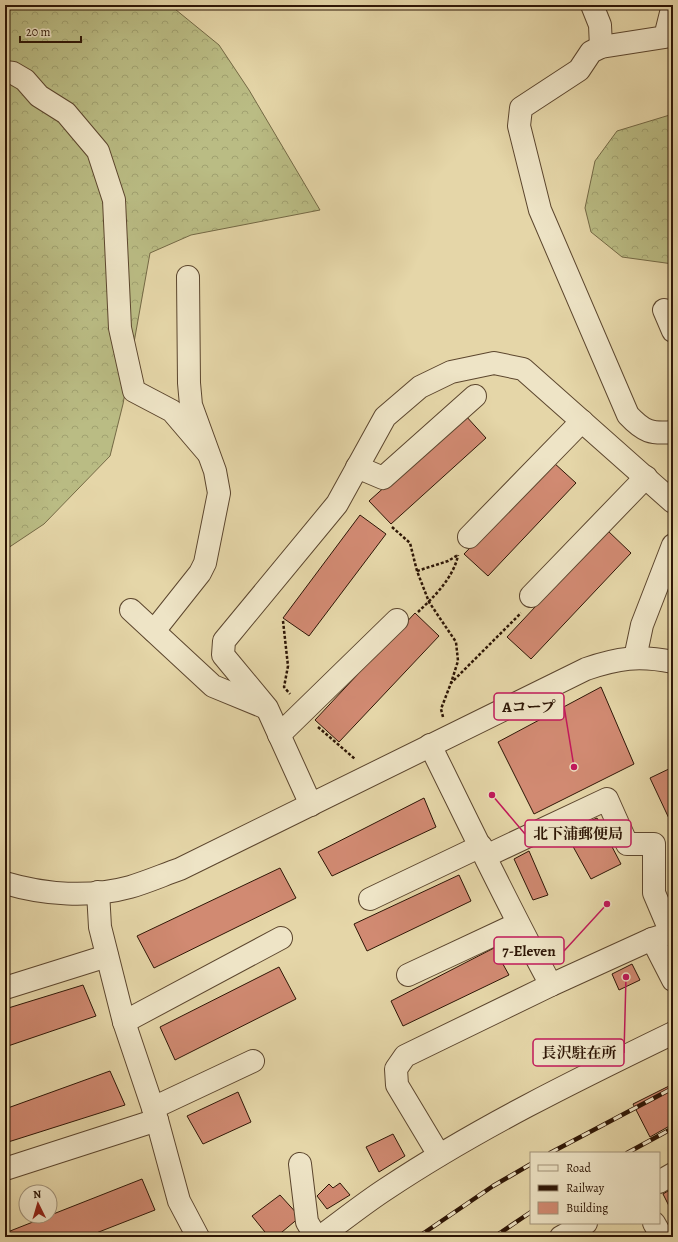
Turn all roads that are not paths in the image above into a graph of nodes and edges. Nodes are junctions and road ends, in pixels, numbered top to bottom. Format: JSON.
{"nodes":[{"id":1,"x":592,"y":5,"type":"edge"},
{"id":2,"x":673,"y":5,"type":"edge"},
{"id":3,"x":601,"y":47,"type":"junction"},
{"id":4,"x":5,"y":72,"type":"edge"},
{"id":5,"x":188,"y":277,"type":"dead end"},
{"id":6,"x":664,"y":310,"type":"dead end"},
{"id":7,"x":673,"y":331,"type":"edge"},
{"id":8,"x":476,"y":396,"type":"dead end"},
{"id":9,"x":582,"y":421,"type":"junction"},
{"id":10,"x":673,"y":432,"type":"edge"},
{"id":11,"x":207,"y":452,"type":"junction"},
{"id":12,"x":357,"y":467,"type":"junction"},
{"id":13,"x":646,"y":477,"type":"junction"},
{"id":14,"x":673,"y":502,"type":"edge"},
{"id":15,"x":469,"y":538,"type":"dead end"},
{"id":16,"x":673,"y":545,"type":"edge"},
{"id":17,"x":527,"y":604,"type":"road end"},
{"id":18,"x":131,"y":610,"type":"dead end"},
{"id":19,"x":398,"y":620,"type":"dead end"},
{"id":20,"x":154,"y":632,"type":"junction"},
{"id":21,"x":635,"y":658,"type":"junction"},
{"id":22,"x":673,"y":662,"type":"edge"},
{"id":23,"x":267,"y":708,"type":"junction"},
{"id":24,"x":279,"y":735,"type":"junction"},
{"id":25,"x":430,"y":745,"type":"junction"},
{"id":26,"x":310,"y":805,"type":"junction"},
{"id":27,"x":483,"y":851,"type":"junction"},
{"id":28,"x":5,"y":883,"type":"edge"},
{"id":29,"x":98,"y":892,"type":"junction"},
{"id":30,"x":370,"y":899,"type":"dead end"},
{"id":31,"x":517,"y":924,"type":"junction"},
{"id":32,"x":282,"y":938,"type":"dead end"},
{"id":33,"x":652,"y":940,"type":"junction"},
{"id":34,"x":107,"y":956,"type":"junction"},
{"id":35,"x":408,"y":975,"type":"dead end"},
{"id":36,"x":673,"y":980,"type":"edge"},
{"id":37,"x":550,"y":985,"type":"junction"},
{"id":38,"x":5,"y":988,"type":"edge"},
{"id":39,"x":124,"y":1022,"type":"junction"},
{"id":40,"x":673,"y":1033,"type":"edge"},
{"id":41,"x":253,"y":1061,"type":"dead end"},
{"id":42,"x":155,"y":1114,"type":"junction"},
{"id":43,"x":439,"y":1155,"type":"junction"},
{"id":44,"x":300,"y":1164,"type":"dead end"},
{"id":45,"x":5,"y":1169,"type":"edge"},
{"id":46,"x":673,"y":1174,"type":"edge"},
{"id":47,"x":660,"y":1181,"type":"edge"},
{"id":48,"x":584,"y":1224,"type":"edge"},
{"id":49,"x":655,"y":1224,"type":"edge"},
{"id":50,"x":330,"y":1233,"type":"edge"},
{"id":51,"x":198,"y":1237,"type":"edge"},
{"id":52,"x":561,"y":1237,"type":"edge"},
{"id":53,"x":662,"y":1237,"type":"edge"}],
"edges":[{"from":1,"to":3,"type":"street"},
{"from":2,"to":3,"type":"street"},
{"from":3,"to":10,"type":"street"},
{"from":4,"to":11,"type":"street"},
{"from":5,"to":11,"type":"street"},
{"from":6,"to":7,"type":"street"},
{"from":8,"to":12,"type":"street"},
{"from":9,"to":12,"type":"street"},
{"from":9,"to":13,"type":"street"},
{"from":9,"to":15,"type":"street"},
{"from":11,"to":20,"type":"street"},
{"from":12,"to":23,"type":"street"},
{"from":13,"to":14,"type":"street"},
{"from":13,"to":17,"type":"street"},
{"from":16,"to":21,"type":"street"},
{"from":18,"to":20,"type":"street"},
{"from":19,"to":24,"type":"street"},
{"from":20,"to":23,"type":"street"},
{"from":21,"to":22,"type":"street"},
{"from":21,"to":25,"type":"street"},
{"from":23,"to":24,"type":"street"},
{"from":24,"to":26,"type":"street"},
{"from":25,"to":26,"type":"street"},
{"from":25,"to":27,"type":"street"},
{"from":26,"to":29,"type":"street"},
{"from":27,"to":30,"type":"street"},
{"from":27,"to":31,"type":"street"},
{"from":27,"to":33,"type":"street"},
{"from":28,"to":29,"type":"street"},
{"from":29,"to":34,"type":"street"},
{"from":31,"to":35,"type":"street"},
{"from":31,"to":37,"type":"street"},
{"from":32,"to":39,"type":"street"},
{"from":33,"to":36,"type":"street"},
{"from":33,"to":37,"type":"street"},
{"from":34,"to":38,"type":"street"},
{"from":34,"to":39,"type":"street"},
{"from":37,"to":43,"type":"street"},
{"from":39,"to":42,"type":"street"},
{"from":40,"to":43,"type":"street"},
{"from":41,"to":42,"type":"street"},
{"from":42,"to":45,"type":"street"},
{"from":42,"to":51,"type":"street"},
{"from":43,"to":50,"type":"street"},
{"from":44,"to":50,"type":"street"},
{"from":46,"to":47,"type":"street"},
{"from":48,"to":52,"type":"street"},
{"from":49,"to":53,"type":"street"}]}
